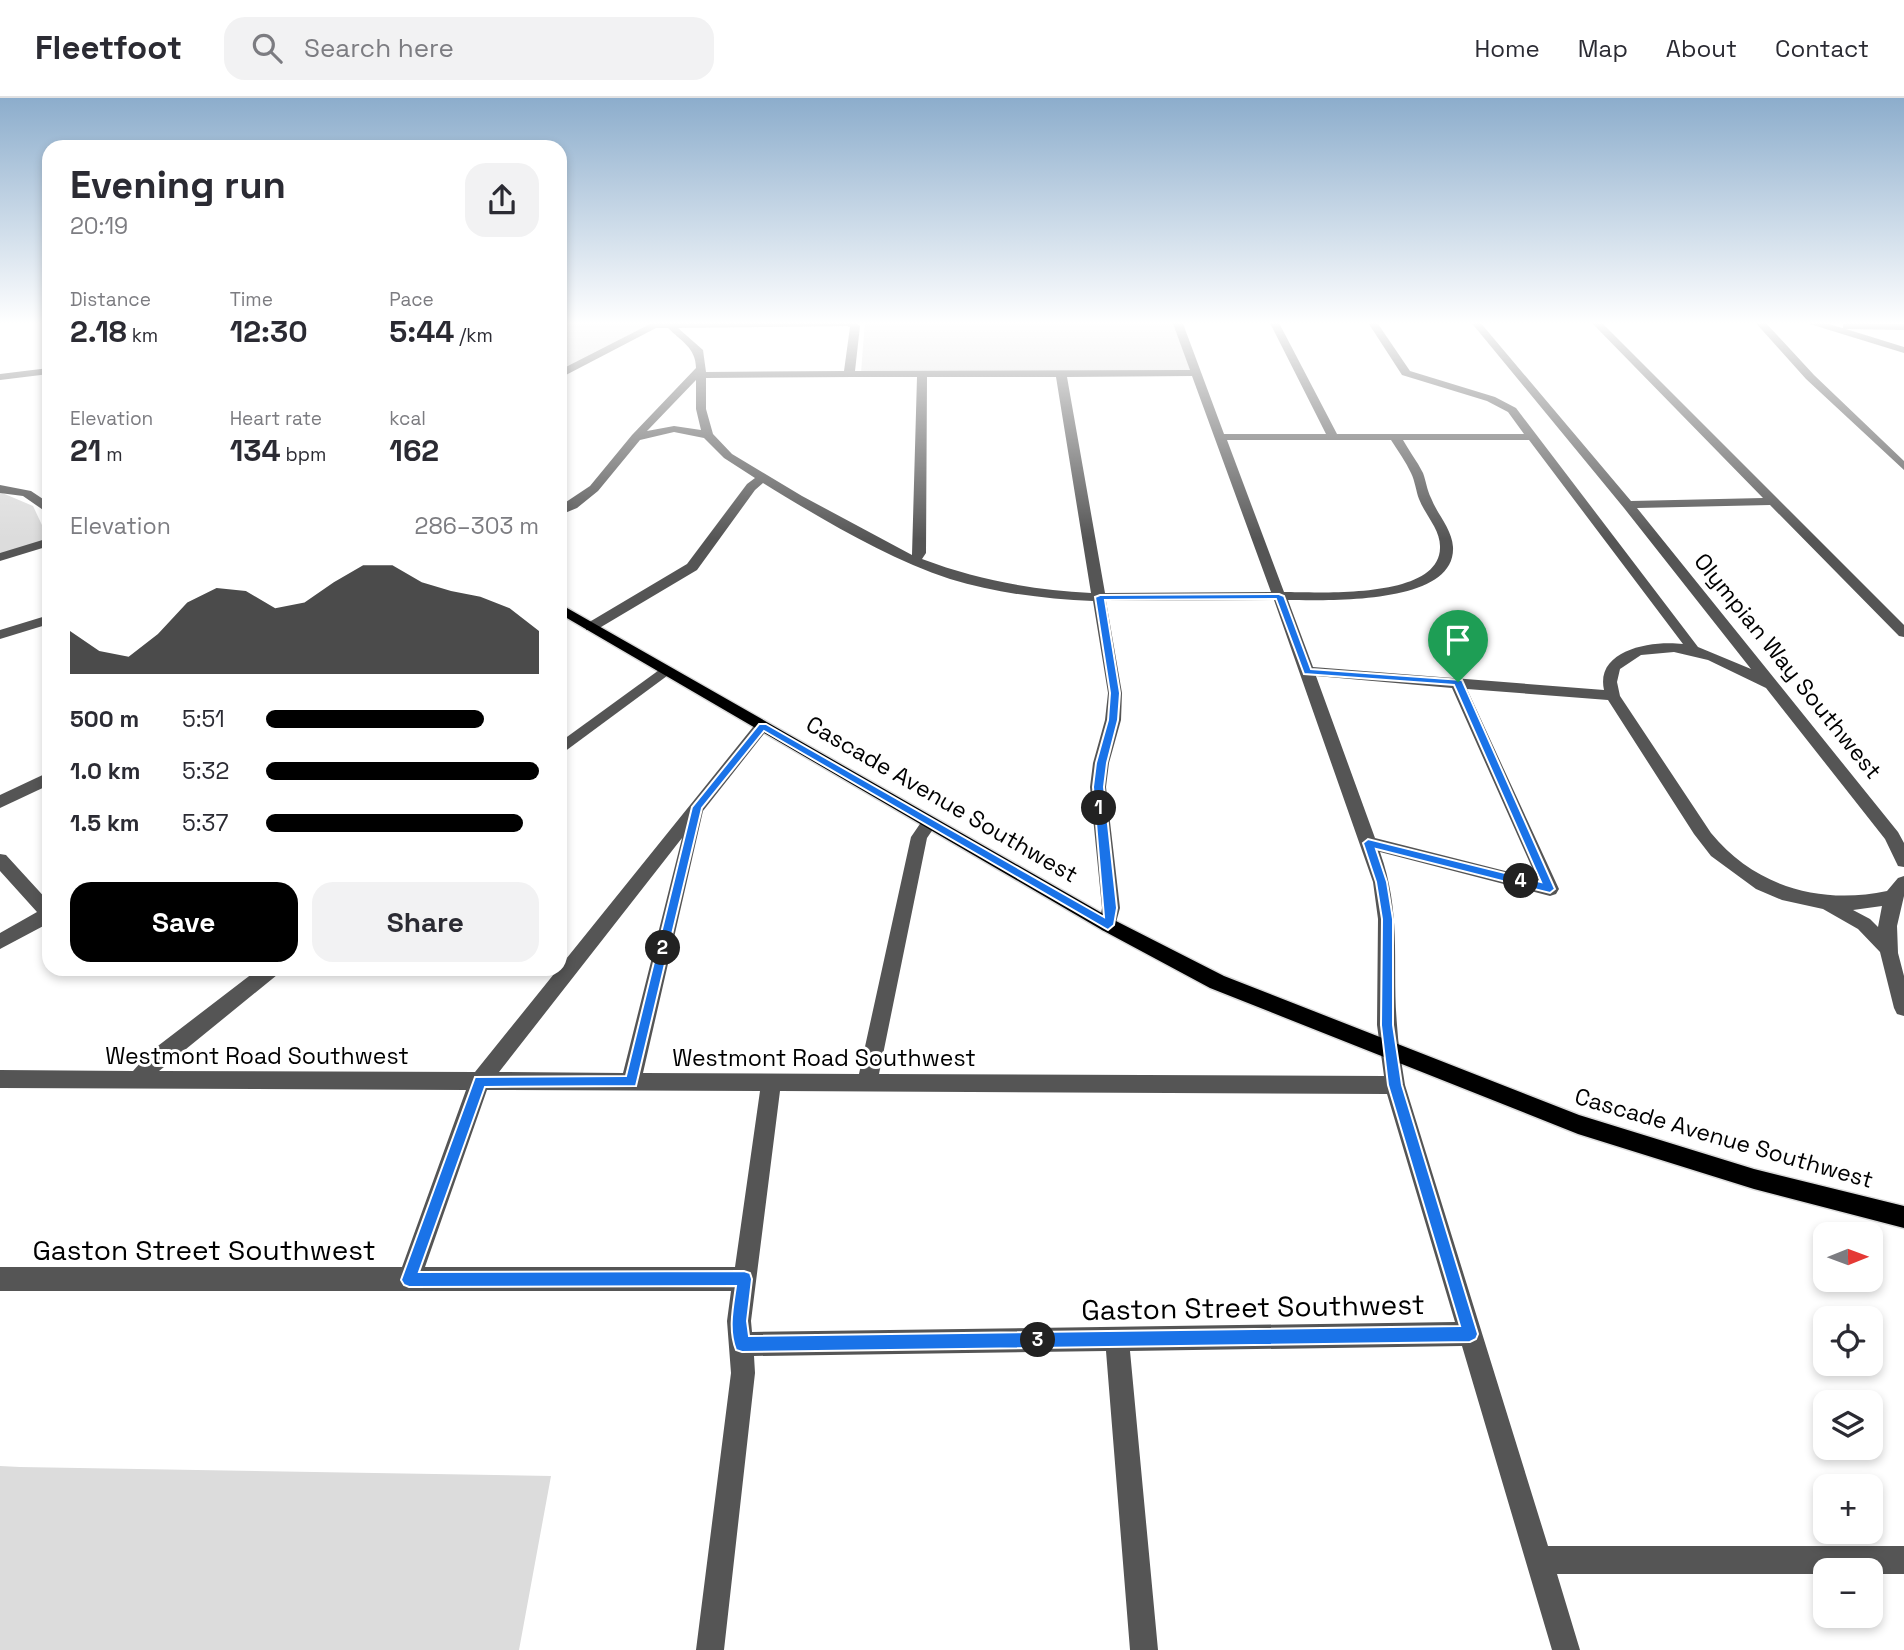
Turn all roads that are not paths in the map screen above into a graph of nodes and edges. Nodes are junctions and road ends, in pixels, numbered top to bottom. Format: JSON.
{"nodes":[{"id":1,"x":680,"y":393,"type":"edge"},
{"id":2,"x":701,"y":393,"type":"edge"},
{"id":3,"x":922,"y":393,"type":"edge"},
{"id":4,"x":1064,"y":393,"type":"edge"},
{"id":5,"x":1204,"y":393,"type":"edge"},
{"id":6,"x":1310,"y":393,"type":"edge"},
{"id":7,"x":1471,"y":393,"type":"edge"},
{"id":8,"x":1535,"y":393,"type":"edge"},
{"id":9,"x":1666,"y":393,"type":"edge"},
{"id":10,"x":1827,"y":393,"type":"edge"},
{"id":11,"x":708,"y":435,"type":"junction"},
{"id":12,"x":636,"y":437,"type":"junction"},
{"id":13,"x":1220,"y":437,"type":"junction"},
{"id":14,"x":1332,"y":437,"type":"junction"},
{"id":15,"x":1395,"y":437,"type":"junction"},
{"id":16,"x":1533,"y":437,"type":"junction"},
{"id":17,"x":1904,"y":467,"type":"edge"},
{"id":18,"x":762,"y":478,"type":"junction"},
{"id":19,"x":0,"y":489,"type":"edge"},
{"id":20,"x":42,"y":501,"type":"edge"},
{"id":21,"x":1774,"y":501,"type":"junction"},
{"id":22,"x":1628,"y":505,"type":"junction"},
{"id":23,"x":567,"y":508,"type":"edge"},
{"id":24,"x":42,"y":544,"type":"edge"},
{"id":25,"x":0,"y":557,"type":"edge"},
{"id":26,"x":915,"y":561,"type":"junction"},
{"id":27,"x":1279,"y":596,"type":"junction"},
{"id":28,"x":1100,"y":597,"type":"junction"},
{"id":29,"x":567,"y":612,"type":"edge"},
{"id":30,"x":42,"y":621,"type":"edge"},
{"id":31,"x":1899,"y":622,"type":"edge"},
{"id":32,"x":591,"y":627,"type":"junction"},
{"id":33,"x":1904,"y":633,"type":"edge"},
{"id":34,"x":0,"y":635,"type":"edge"},
{"id":35,"x":1692,"y":651,"type":"junction"},
{"id":36,"x":666,"y":670,"type":"junction"},
{"id":37,"x":1307,"y":671,"type":"junction"},
{"id":38,"x":1458,"y":682,"type":"junction"},
{"id":39,"x":1777,"y":692,"type":"junction"},
{"id":40,"x":1613,"y":696,"type":"junction"},
{"id":41,"x":762,"y":726,"type":"junction"},
{"id":42,"x":567,"y":745,"type":"edge"},
{"id":43,"x":42,"y":781,"type":"edge"},
{"id":44,"x":0,"y":802,"type":"edge"},
{"id":45,"x":697,"y":807,"type":"junction"},
{"id":46,"x":930,"y":822,"type":"junction"},
{"id":47,"x":1368,"y":843,"type":"junction"},
{"id":48,"x":0,"y":860,"type":"edge"},
{"id":49,"x":1904,"y":861,"type":"edge"},
{"id":50,"x":1898,"y":890,"type":"edge"},
{"id":51,"x":1825,"y":904,"type":"junction"},
{"id":52,"x":42,"y":906,"type":"edge"},
{"id":53,"x":42,"y":918,"type":"edge"},
{"id":54,"x":1108,"y":925,"type":"junction"},
{"id":55,"x":0,"y":942,"type":"edge"},
{"id":56,"x":1886,"y":947,"type":"junction"},
{"id":57,"x":567,"y":971,"type":"edge"},
{"id":58,"x":262,"y":976,"type":"edge"},
{"id":59,"x":563,"y":976,"type":"edge"},
{"id":60,"x":1904,"y":1008,"type":"edge"},
{"id":61,"x":1391,"y":1052,"type":"junction"},
{"id":62,"x":0,"y":1079,"type":"edge"},
{"id":63,"x":138,"y":1080,"type":"junction"},
{"id":64,"x":480,"y":1081,"type":"junction"},
{"id":65,"x":631,"y":1082,"type":"junction"},
{"id":66,"x":771,"y":1083,"type":"junction"},
{"id":67,"x":867,"y":1083,"type":"junction"},
{"id":68,"x":1395,"y":1085,"type":"junction"},
{"id":69,"x":1903,"y":1219,"type":"edge"},
{"id":70,"x":0,"y":1279,"type":"edge"},
{"id":71,"x":744,"y":1279,"type":"junction"},
{"id":72,"x":409,"y":1280,"type":"junction"},
{"id":73,"x":1470,"y":1334,"type":"junction"},
{"id":74,"x":1117,"y":1339,"type":"junction"},
{"id":75,"x":742,"y":1344,"type":"junction"},
{"id":76,"x":1539,"y":1560,"type":"junction"},
{"id":77,"x":1904,"y":1560,"type":"edge"},
{"id":78,"x":710,"y":1650,"type":"edge"},
{"id":79,"x":1144,"y":1650,"type":"edge"},
{"id":80,"x":1566,"y":1650,"type":"edge"}],
"edges":[{"from":1,"to":12,"type":"street"},
{"from":2,"to":11,"type":"street"},
{"from":3,"to":26,"type":"street"},
{"from":4,"to":28,"type":"street"},
{"from":5,"to":13,"type":"street"},
{"from":6,"to":14,"type":"street"},
{"from":7,"to":16,"type":"street"},
{"from":8,"to":22,"type":"street","name":"Olympian Way Southwest"},
{"from":9,"to":21,"type":"street"},
{"from":10,"to":17,"type":"street"},
{"from":11,"to":12,"type":"street"},
{"from":11,"to":18,"type":"street"},
{"from":12,"to":23,"type":"street"},
{"from":13,"to":14,"type":"street"},
{"from":13,"to":27,"type":"street"},
{"from":14,"to":15,"type":"street"},
{"from":15,"to":16,"type":"street"},
{"from":15,"to":27,"type":"street"},
{"from":16,"to":35,"type":"street"},
{"from":18,"to":26,"type":"street"},
{"from":18,"to":32,"type":"street"},
{"from":19,"to":20,"type":"street"},
{"from":21,"to":22,"type":"street"},
{"from":21,"to":31,"type":"street"},
{"from":22,"to":39,"type":"street","name":"Olympian Way Southwest"},
{"from":24,"to":25,"type":"street"},
{"from":26,"to":28,"type":"street"},
{"from":27,"to":28,"type":"street"},
{"from":27,"to":37,"type":"street"},
{"from":28,"to":54,"type":"street"},
{"from":29,"to":32,"type":"main road","name":"Cascade Avenue Southwest"},
{"from":30,"to":34,"type":"street"},
{"from":31,"to":33,"type":"street"},
{"from":32,"to":36,"type":"main road","name":"Cascade Avenue Southwest"},
{"from":35,"to":39,"type":"street"},
{"from":35,"to":40,"type":"street"},
{"from":36,"to":41,"type":"main road","name":"Cascade Avenue Southwest"},
{"from":36,"to":42,"type":"street"},
{"from":37,"to":38,"type":"street"},
{"from":37,"to":47,"type":"street"},
{"from":38,"to":40,"type":"street"},
{"from":38,"to":47,"type":"street"},
{"from":39,"to":49,"type":"street","name":"Olympian Way Southwest"},
{"from":40,"to":51,"type":"street"},
{"from":41,"to":45,"type":"street"},
{"from":41,"to":46,"type":"main road","name":"Cascade Avenue Southwest"},
{"from":43,"to":44,"type":"street"},
{"from":45,"to":57,"type":"street"},
{"from":45,"to":65,"type":"street"},
{"from":46,"to":54,"type":"main road","name":"Cascade Avenue Southwest"},
{"from":46,"to":67,"type":"street"},
{"from":47,"to":61,"type":"street"},
{"from":48,"to":52,"type":"street"},
{"from":50,"to":51,"type":"street"},
{"from":50,"to":56,"type":"street"},
{"from":51,"to":56,"type":"street"},
{"from":53,"to":55,"type":"street"},
{"from":54,"to":61,"type":"main road","name":"Cascade Avenue Southwest"},
{"from":56,"to":60,"type":"street"},
{"from":58,"to":63,"type":"street"},
{"from":59,"to":64,"type":"street"},
{"from":61,"to":68,"type":"street"},
{"from":61,"to":69,"type":"main road","name":"Cascade Avenue Southwest"},
{"from":62,"to":63,"type":"street","name":"Westmont Road Southwest"},
{"from":63,"to":64,"type":"street","name":"Westmont Road Southwest"},
{"from":64,"to":65,"type":"street","name":"Westmont Road Southwest"},
{"from":64,"to":72,"type":"street"},
{"from":65,"to":66,"type":"street","name":"Westmont Road Southwest"},
{"from":66,"to":67,"type":"street","name":"Westmont Road Southwest"},
{"from":66,"to":71,"type":"street"},
{"from":67,"to":68,"type":"street","name":"Westmont Road Southwest"},
{"from":68,"to":73,"type":"street"},
{"from":70,"to":72,"type":"street","name":"Gaston Street Southwest"},
{"from":71,"to":72,"type":"street","name":"Gaston Street Southwest"},
{"from":71,"to":75,"type":"street"},
{"from":73,"to":74,"type":"street","name":"Gaston Street Southwest"},
{"from":73,"to":76,"type":"street"},
{"from":74,"to":75,"type":"street","name":"Gaston Street Southwest"},
{"from":74,"to":79,"type":"street"},
{"from":75,"to":78,"type":"street"},
{"from":76,"to":77,"type":"street"},
{"from":76,"to":80,"type":"street"}]}
